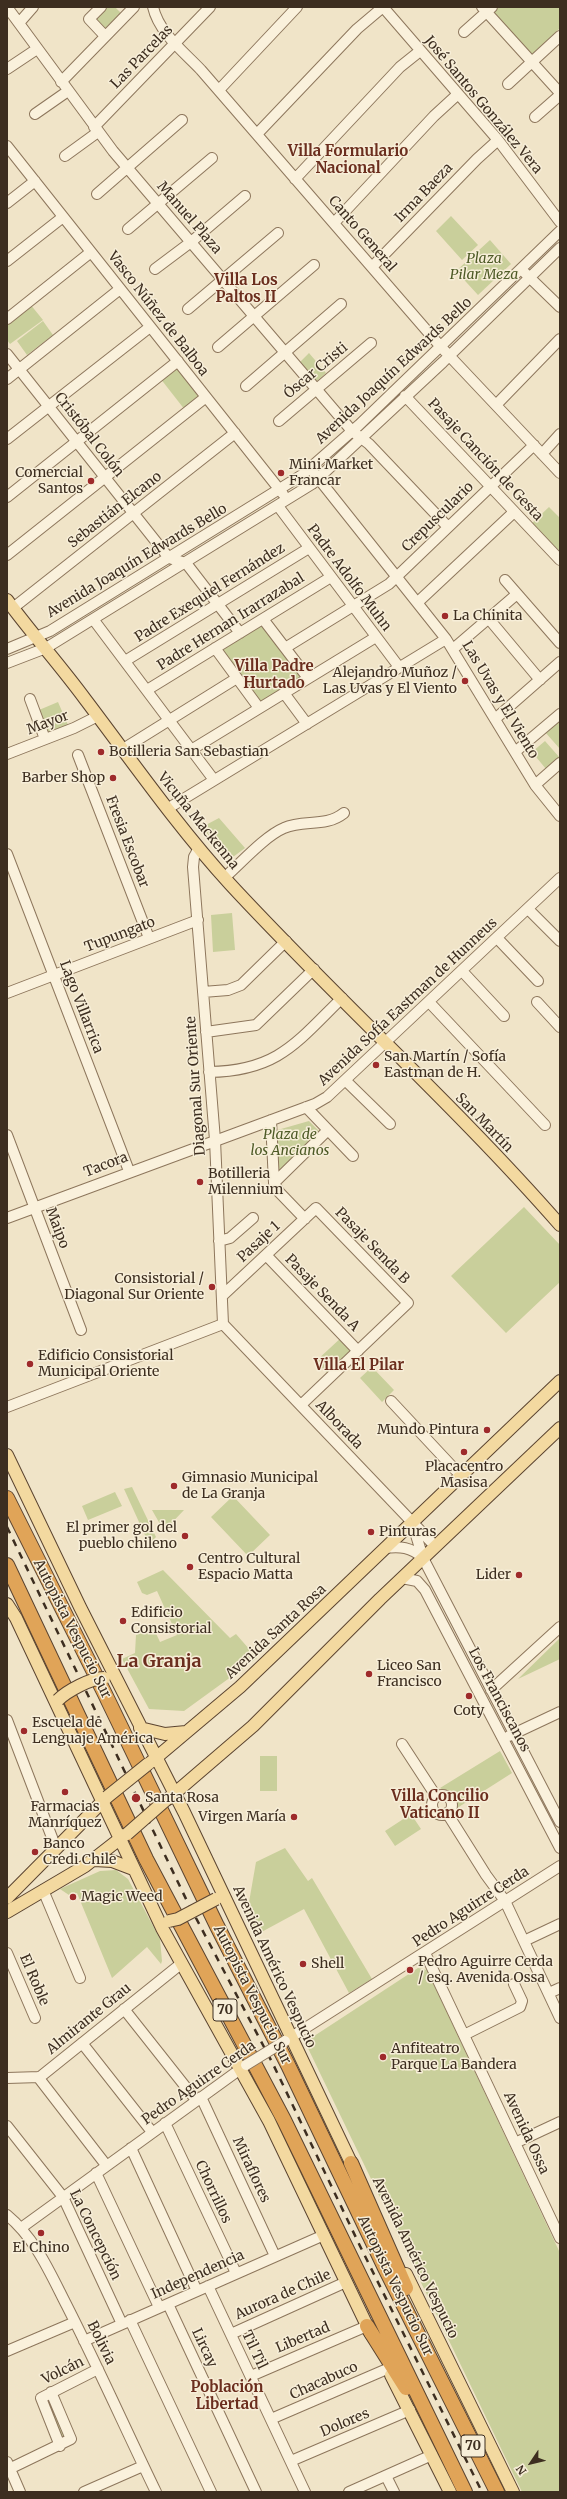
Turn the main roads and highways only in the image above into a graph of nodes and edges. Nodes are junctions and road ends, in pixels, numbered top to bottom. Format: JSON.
{"nodes":[{"id":1,"x":10,"y":604,"type":"edge"},
{"id":2,"x":387,"y":1042,"type":"joint"},
{"id":3,"x":560,"y":1225,"type":"edge"},
{"id":4,"x":560,"y":1381,"type":"edge"},
{"id":5,"x":560,"y":1428,"type":"edge"},
{"id":6,"x":7,"y":1456,"type":"edge"},
{"id":7,"x":7,"y":1498,"type":"edge"},
{"id":8,"x":7,"y":1565,"type":"edge"},
{"id":9,"x":7,"y":1598,"type":"edge"},
{"id":10,"x":7,"y":1604,"type":"edge"},
{"id":11,"x":16,"y":1618,"type":"junction"},
{"id":12,"x":119,"y":1685,"type":"junction"},
{"id":13,"x":57,"y":1704,"type":"junction"},
{"id":14,"x":140,"y":1728,"type":"junction"},
{"id":15,"x":188,"y":1731,"type":"junction"},
{"id":16,"x":152,"y":1760,"type":"junction"},
{"id":17,"x":171,"y":1796,"type":"junction"},
{"id":18,"x":104,"y":1800,"type":"junction"},
{"id":19,"x":123,"y":1836,"type":"junction"},
{"id":20,"x":94,"y":1860,"type":"junction"},
{"id":21,"x":133,"y":1869,"type":"junction"},
{"id":22,"x":218,"y":1895,"type":"junction"},
{"id":23,"x":7,"y":1898,"type":"edge"},
{"id":24,"x":7,"y":1912,"type":"edge"},
{"id":25,"x":156,"y":1915,"type":"junction"},
{"id":26,"x":351,"y":2163,"type":"junction"},
{"id":27,"x":367,"y":2326,"type":"junction"},
{"id":28,"x":450,"y":2400,"type":"junction"},
{"id":29,"x":446,"y":2453,"type":"junction"},
{"id":30,"x":450,"y":2492,"type":"edge"},
{"id":31,"x":465,"y":2492,"type":"edge"},
{"id":32,"x":497,"y":2492,"type":"edge"},
{"id":33,"x":513,"y":2492,"type":"edge"}],
"edges":[{"from":1,"to":2,"type":"main road","name":"Vicuña Mackenna"},
{"from":2,"to":3,"type":"main road","name":"San Martín"},
{"from":4,"to":15,"type":"main road","name":"Avenida Santa Rosa"},
{"from":5,"to":17,"type":"main road"},
{"from":6,"to":12,"type":"main road","name":"Avenida Américo Vespucio"},
{"from":7,"to":28,"type":"highway","name":"Autopista Vespucio Sur","number":"70"},
{"from":8,"to":29,"type":"highway","name":"Autopista Vespucio Sur","number":"70"},
{"from":9,"to":11,"type":"main road"},
{"from":10,"to":11,"type":"main road"},
{"from":11,"to":13,"type":"main road"},
{"from":12,"to":13,"type":"main road","bridge":true},
{"from":12,"to":14,"type":"main road","name":"Avenida Américo Vespucio"},
{"from":13,"to":18,"type":"main road"},
{"from":14,"to":15,"type":"main road"},
{"from":14,"to":16,"type":"main road","name":"Avenida Américo Vespucio"},
{"from":15,"to":16,"type":"main road","name":"Avenida Santa Rosa"},
{"from":16,"to":17,"type":"main road","name":"Avenida Américo Vespucio"},
{"from":16,"to":18,"type":"main road","name":"Avenida Santa Rosa","bridge":true},
{"from":17,"to":19,"type":"main road","bridge":true},
{"from":17,"to":22,"type":"main road","name":"Avenida Américo Vespucio"},
{"from":18,"to":19,"type":"main road"},
{"from":18,"to":23,"type":"main road","name":"Avenida Santa Rosa"},
{"from":19,"to":20,"type":"main road"},
{"from":19,"to":21,"type":"main road"},
{"from":20,"to":21,"type":"main road"},
{"from":20,"to":24,"type":"main road"},
{"from":21,"to":25,"type":"main road"},
{"from":22,"to":25,"type":"main road","bridge":true},
{"from":22,"to":26,"type":"main road","name":"Avenida Américo Vespucio"},
{"from":25,"to":27,"type":"main road"},
{"from":26,"to":28,"type":"highway"},
{"from":26,"to":33,"type":"main road","name":"Avenida Américo Vespucio"},
{"from":27,"to":29,"type":"highway"},
{"from":27,"to":30,"type":"main road"},
{"from":28,"to":32,"type":"highway","name":"Autopista Vespucio Sur","number":"70"},
{"from":29,"to":31,"type":"highway","name":"Autopista Vespucio Sur","number":"70"}]}
